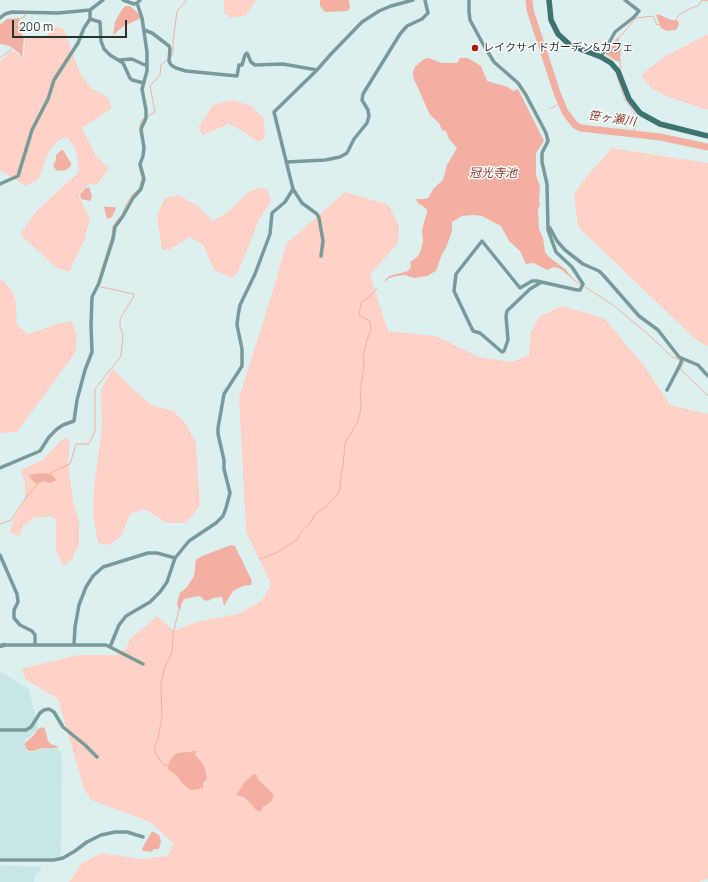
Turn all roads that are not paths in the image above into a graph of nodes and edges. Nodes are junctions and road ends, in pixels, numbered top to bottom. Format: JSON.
{"nodes":[{"id":1,"x":103,"y":0,"type":"edge"},
{"id":2,"x":123,"y":0,"type":"edge"},
{"id":3,"x":140,"y":0,"type":"edge"},
{"id":4,"x":413,"y":0,"type":"edge"},
{"id":5,"x":425,"y":0,"type":"edge"},
{"id":6,"x":469,"y":0,"type":"edge"},
{"id":7,"x":549,"y":0,"type":"edge"},
{"id":8,"x":625,"y":0,"type":"edge"},
{"id":9,"x":137,"y":3,"type":"junction"},
{"id":10,"x":90,"y":10,"type":"junction"},
{"id":11,"x":0,"y":18,"type":"edge"},
{"id":12,"x":90,"y":19,"type":"junction"},
{"id":13,"x":144,"y":30,"type":"junction"},
{"id":14,"x":601,"y":57,"type":"junction"},
{"id":15,"x":119,"y":60,"type":"junction"},
{"id":16,"x":147,"y":66,"type":"junction"},
{"id":17,"x":318,"y":70,"type":"junction"},
{"id":18,"x":144,"y":83,"type":"junction"},
{"id":19,"x":708,"y":136,"type":"edge"},
{"id":20,"x":287,"y":162,"type":"junction"},
{"id":21,"x":0,"y":184,"type":"edge"},
{"id":22,"x":293,"y":189,"type":"junction"},
{"id":23,"x":548,"y":226,"type":"junction"},
{"id":24,"x":321,"y":256,"type":"dead end"},
{"id":25,"x":540,"y":283,"type":"junction"},
{"id":26,"x":684,"y":360,"type":"junction"},
{"id":27,"x":708,"y":376,"type":"edge"},
{"id":28,"x":667,"y":390,"type":"dead end"},
{"id":29,"x":0,"y":468,"type":"edge"},
{"id":30,"x":0,"y":555,"type":"edge"},
{"id":31,"x":175,"y":558,"type":"junction"},
{"id":32,"x":2,"y":645,"type":"edge"},
{"id":33,"x":35,"y":645,"type":"junction"},
{"id":34,"x":74,"y":645,"type":"junction"},
{"id":35,"x":110,"y":647,"type":"junction"},
{"id":36,"x":143,"y":664,"type":"dead end"},
{"id":37,"x":0,"y":730,"type":"edge"},
{"id":38,"x":97,"y":757,"type":"dead end"},
{"id":39,"x":143,"y":837,"type":"dead end"},
{"id":40,"x":0,"y":860,"type":"edge"}],
"edges":[{"from":1,"to":10,"type":"street"},
{"from":2,"to":9,"type":"street"},
{"from":3,"to":9,"type":"street"},
{"from":4,"to":17,"type":"street"},
{"from":5,"to":20,"type":"street"},
{"from":6,"to":23,"type":"street"},
{"from":7,"to":14,"type":"main road"},
{"from":8,"to":14,"type":"street"},
{"from":9,"to":13,"type":"street"},
{"from":10,"to":11,"type":"street"},
{"from":10,"to":12,"type":"street"},
{"from":12,"to":15,"type":"street"},
{"from":12,"to":21,"type":"street"},
{"from":13,"to":16,"type":"street"},
{"from":13,"to":17,"type":"street"},
{"from":14,"to":19,"type":"main road"},
{"from":15,"to":16,"type":"street"},
{"from":15,"to":18,"type":"street"},
{"from":16,"to":18,"type":"street"},
{"from":17,"to":20,"type":"street"},
{"from":18,"to":29,"type":"street"},
{"from":20,"to":22,"type":"street"},
{"from":22,"to":24,"type":"street"},
{"from":22,"to":31,"type":"street"},
{"from":23,"to":25,"type":"street"},
{"from":23,"to":26,"type":"street"},
{"from":25,"to":25,"type":"street"},
{"from":26,"to":27,"type":"street"},
{"from":26,"to":28,"type":"street"},
{"from":30,"to":33,"type":"street"},
{"from":31,"to":34,"type":"street"},
{"from":31,"to":35,"type":"street"},
{"from":32,"to":33,"type":"street"},
{"from":33,"to":34,"type":"street"},
{"from":34,"to":35,"type":"street"},
{"from":35,"to":36,"type":"street"},
{"from":37,"to":38,"type":"street"},
{"from":39,"to":40,"type":"street"}]}
